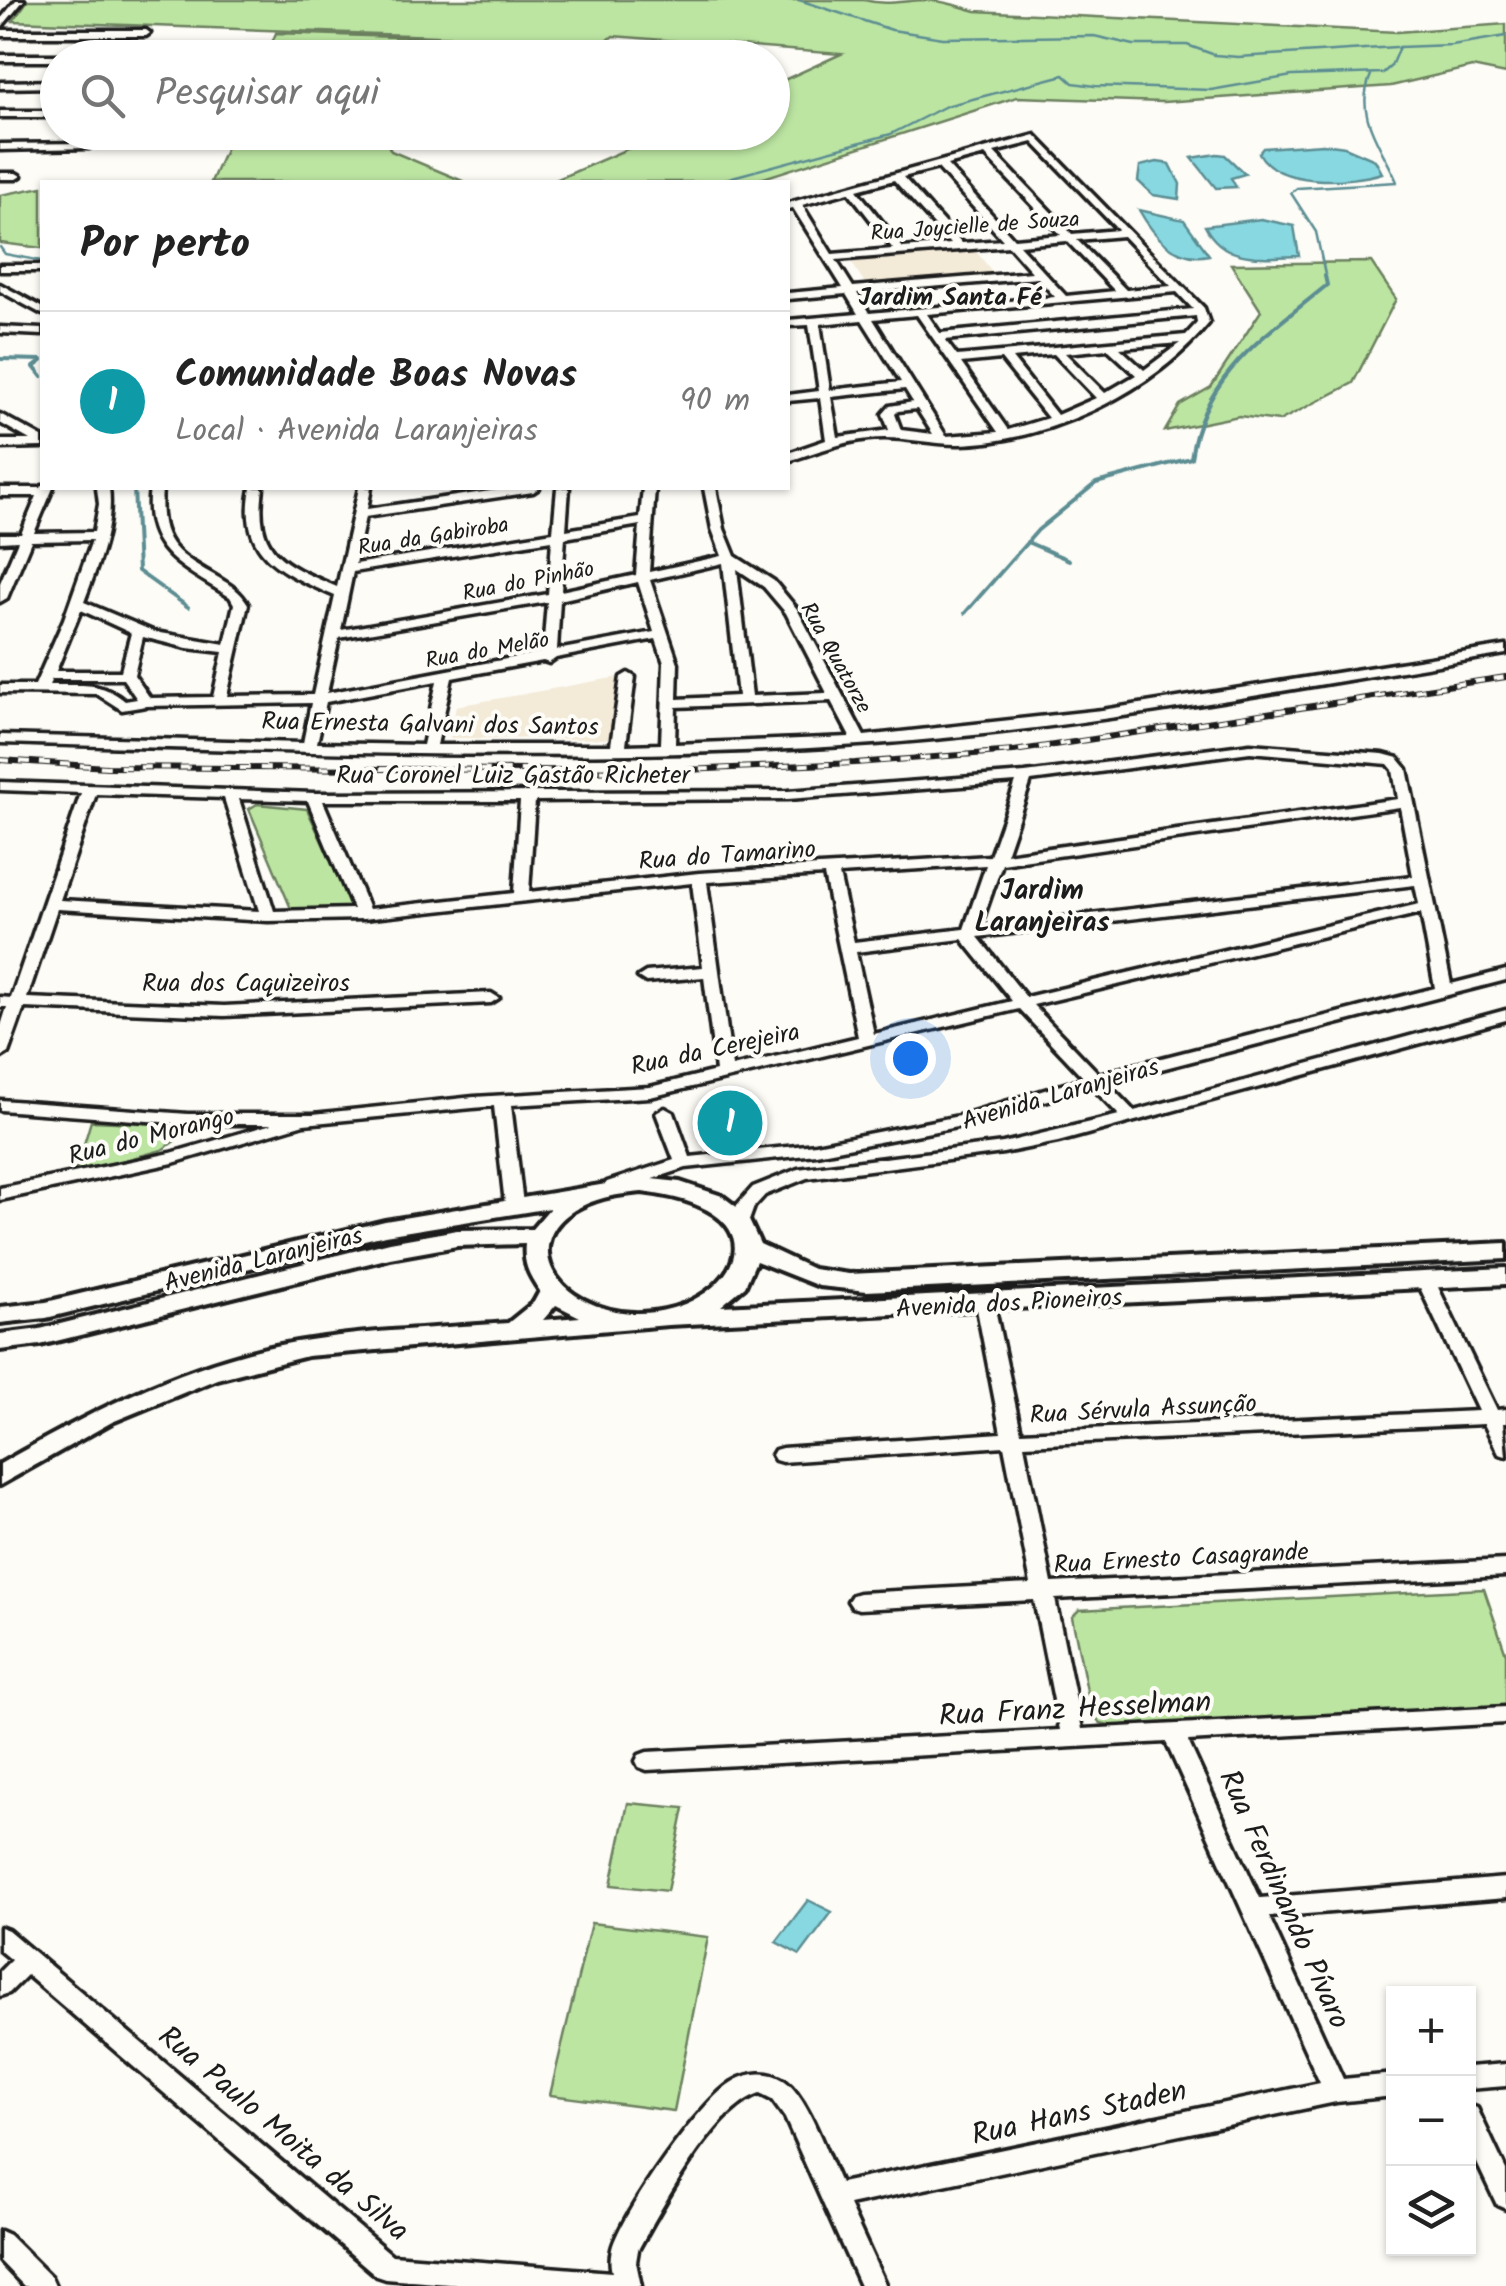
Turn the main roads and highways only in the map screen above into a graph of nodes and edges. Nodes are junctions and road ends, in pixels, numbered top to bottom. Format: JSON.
{"nodes":[{"id":1,"x":585,"y":1195,"type":"junction"},
{"id":2,"x":538,"y":1236,"type":"junction"},
{"id":3,"x":744,"y":1236,"type":"junction"},
{"id":4,"x":1506,"y":1251,"type":"edge"},
{"id":5,"x":1506,"y":1276,"type":"edge"},
{"id":6,"x":552,"y":1291,"type":"junction"},
{"id":7,"x":0,"y":1315,"type":"edge"},
{"id":8,"x":668,"y":1318,"type":"junction"},
{"id":9,"x":640,"y":1320,"type":"junction"},
{"id":10,"x":513,"y":1331,"type":"junction"},
{"id":11,"x":0,"y":1342,"type":"edge"},
{"id":12,"x":0,"y":1476,"type":"edge"}],
"edges":[{"from":1,"to":2,"type":"main road"},
{"from":1,"to":3,"type":"main road"},
{"from":1,"to":7,"type":"main road","name":"Avenida Laranjeiras"},
{"from":2,"to":6,"type":"main road"},
{"from":2,"to":11,"type":"main road","name":"Avenida Laranjeiras"},
{"from":3,"to":4,"type":"main road","name":"Avenida dos Pioneiros"},
{"from":3,"to":8,"type":"main road"},
{"from":5,"to":8,"type":"main road","name":"Avenida dos Pioneiros"},
{"from":6,"to":9,"type":"main road"},
{"from":6,"to":10,"type":"main road"},
{"from":8,"to":9,"type":"main road","name":"Avenida dos Pioneiros"},
{"from":9,"to":10,"type":"main road","name":"Avenida dos Pioneiros"},
{"from":10,"to":12,"type":"main road","name":"Avenida dos Pioneiros"}]}
